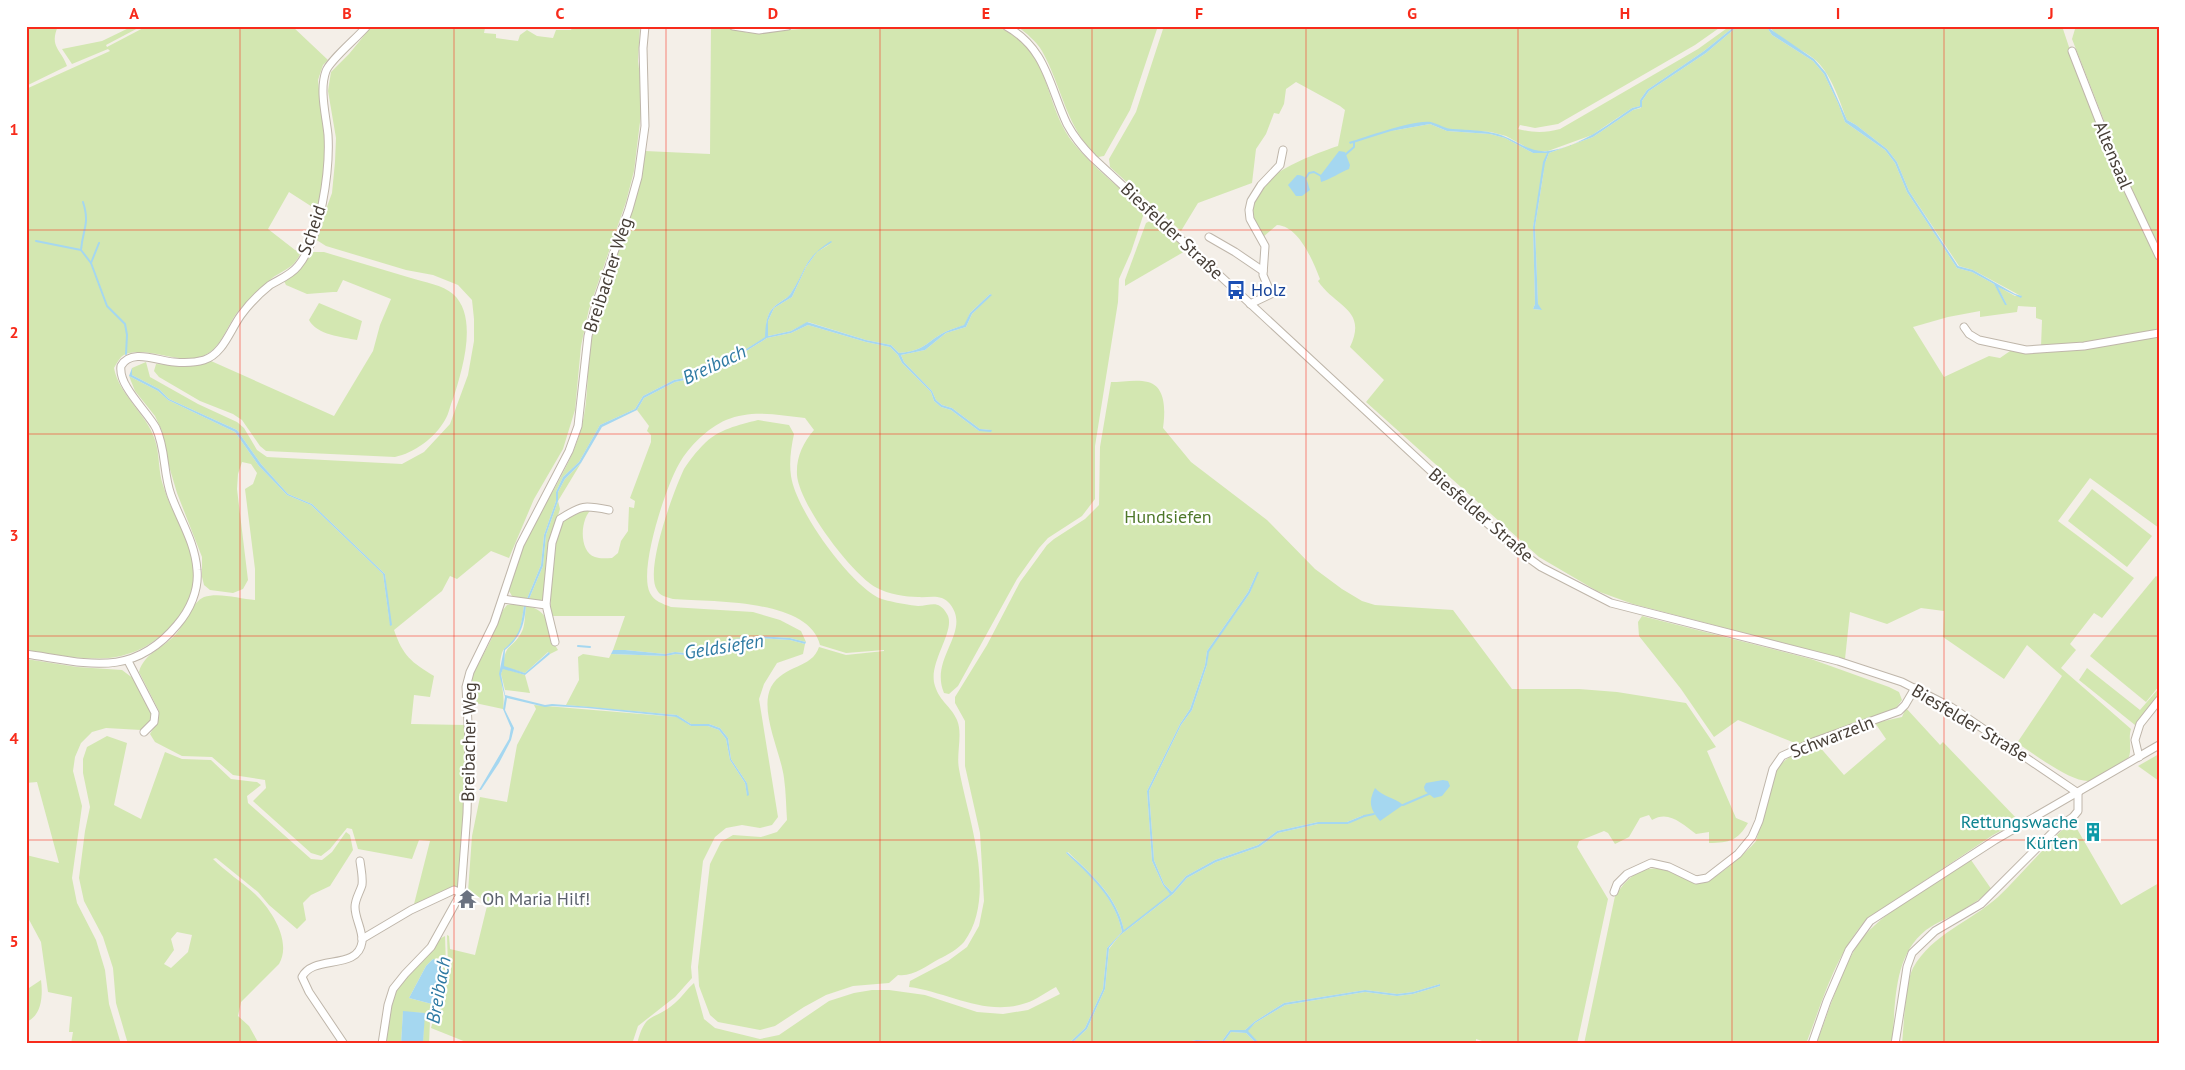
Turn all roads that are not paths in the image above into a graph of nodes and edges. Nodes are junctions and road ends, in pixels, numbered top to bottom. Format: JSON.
{"nodes":[{"id":1,"x":367,"y":26,"type":"edge"},
{"id":2,"x":645,"y":26,"type":"edge"},
{"id":3,"x":733,"y":26,"type":"edge"},
{"id":4,"x":788,"y":26,"type":"edge"},
{"id":5,"x":1006,"y":26,"type":"edge"},
{"id":6,"x":2072,"y":51,"type":"dead end"},
{"id":7,"x":1283,"y":150,"type":"dead end"},
{"id":8,"x":1209,"y":237,"type":"dead end"},
{"id":9,"x":2159,"y":256,"type":"edge"},
{"id":10,"x":1263,"y":271,"type":"junction"},
{"id":11,"x":1250,"y":304,"type":"junction"},
{"id":12,"x":1964,"y":327,"type":"dead end"},
{"id":13,"x":2159,"y":333,"type":"edge"},
{"id":14,"x":609,"y":510,"type":"dead end"},
{"id":15,"x":503,"y":599,"type":"junction"},
{"id":16,"x":546,"y":605,"type":"junction"},
{"id":17,"x":555,"y":642,"type":"dead end"},
{"id":18,"x":26,"y":654,"type":"edge"},
{"id":19,"x":128,"y":661,"type":"junction"},
{"id":20,"x":1915,"y":688,"type":"junction"},
{"id":21,"x":2159,"y":700,"type":"edge"},
{"id":22,"x":144,"y":732,"type":"dead end"},
{"id":23,"x":2159,"y":745,"type":"edge"},
{"id":24,"x":2139,"y":757,"type":"junction"},
{"id":25,"x":2078,"y":793,"type":"junction"},
{"id":26,"x":360,"y":862,"type":"dead end"},
{"id":27,"x":1614,"y":892,"type":"dead end"},
{"id":28,"x":461,"y":893,"type":"junction"},
{"id":29,"x":362,"y":939,"type":"junction"},
{"id":30,"x":344,"y":1044,"type":"edge"},
{"id":31,"x":382,"y":1044,"type":"edge"},
{"id":32,"x":1812,"y":1044,"type":"edge"},
{"id":33,"x":1895,"y":1044,"type":"edge"}],
"edges":[{"from":1,"to":19,"type":"street","name":"Scheid"},
{"from":2,"to":15,"type":"street","name":"Breibacher Weg"},
{"from":3,"to":4,"type":"street"},
{"from":5,"to":11,"type":"street","name":"Biesfelder Straße"},
{"from":6,"to":9,"type":"street","name":"Altensaal"},
{"from":7,"to":10,"type":"street"},
{"from":8,"to":10,"type":"street"},
{"from":10,"to":11,"type":"street"},
{"from":11,"to":20,"type":"street","name":"Biesfelder Straße"},
{"from":12,"to":13,"type":"street"},
{"from":14,"to":16,"type":"street"},
{"from":15,"to":16,"type":"street"},
{"from":15,"to":28,"type":"street","name":"Breibacher Weg"},
{"from":16,"to":17,"type":"street"},
{"from":18,"to":19,"type":"street"},
{"from":19,"to":22,"type":"street"},
{"from":20,"to":25,"type":"street","name":"Biesfelder Straße"},
{"from":20,"to":27,"type":"street","name":"Schwarzeln"},
{"from":21,"to":24,"type":"street"},
{"from":23,"to":24,"type":"street"},
{"from":24,"to":25,"type":"street"},
{"from":25,"to":32,"type":"street"},
{"from":25,"to":33,"type":"street"},
{"from":26,"to":29,"type":"street"},
{"from":28,"to":29,"type":"street"},
{"from":28,"to":31,"type":"street","name":"Breibacher Weg"},
{"from":29,"to":30,"type":"street"}]}
